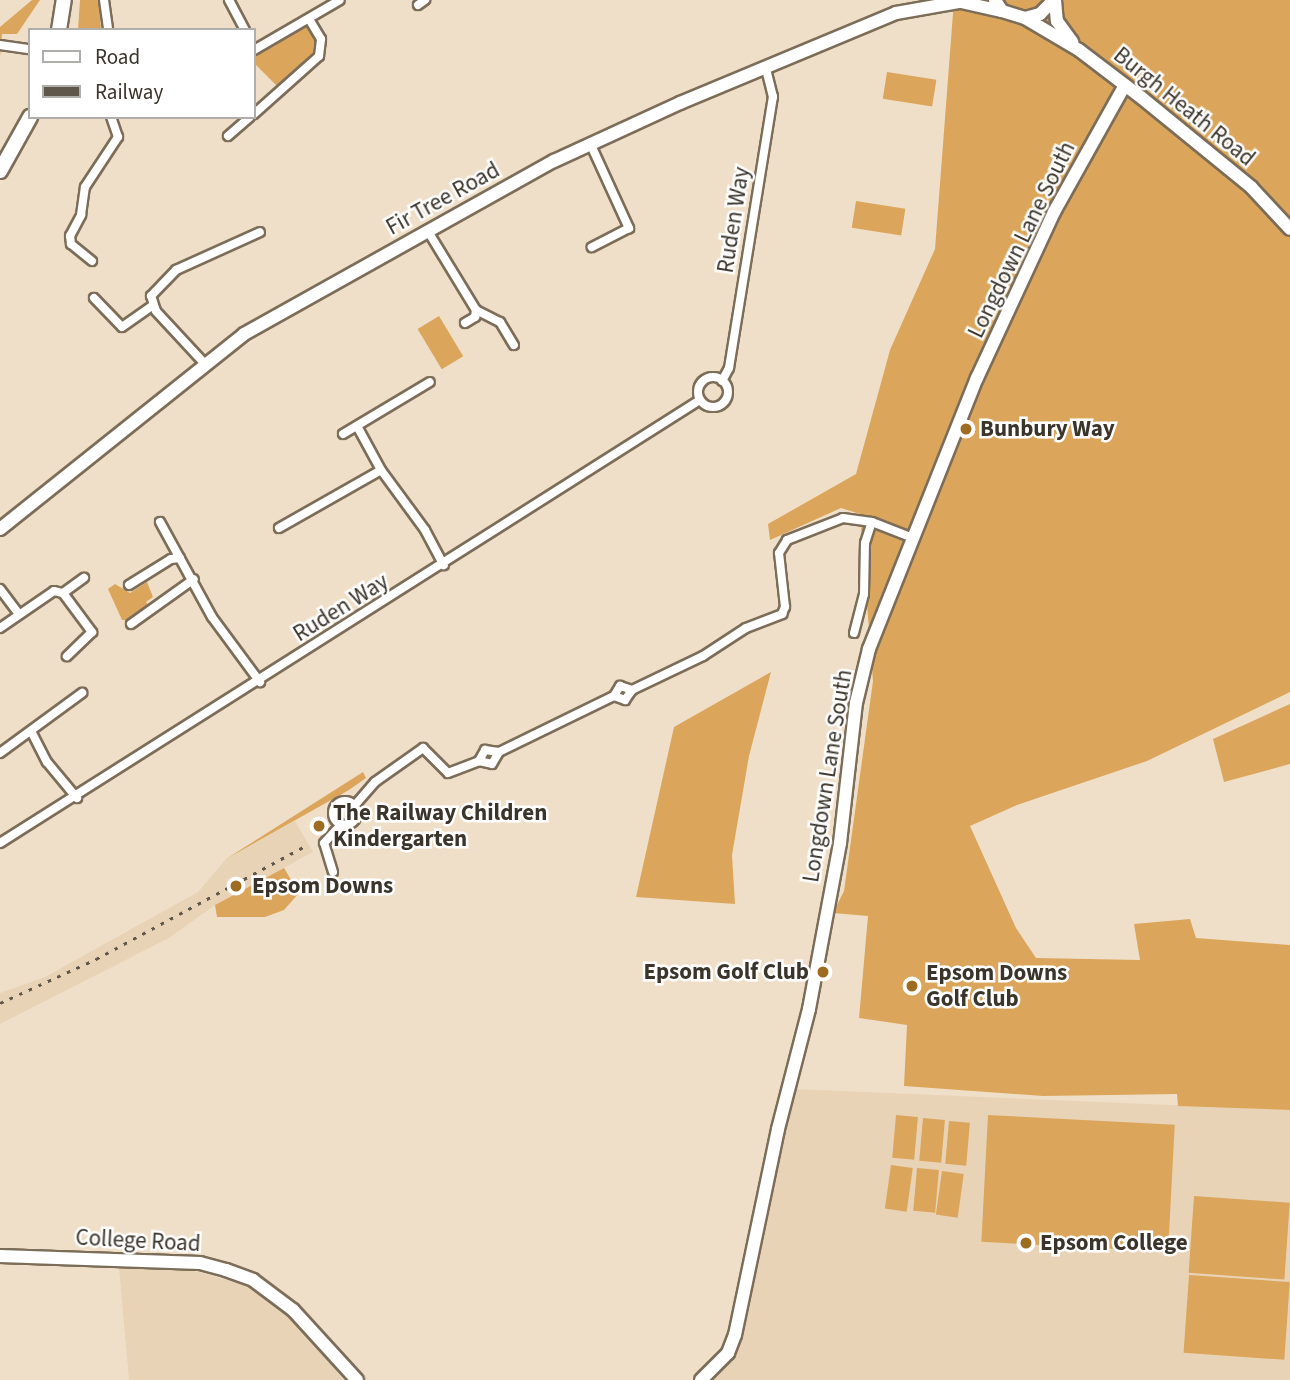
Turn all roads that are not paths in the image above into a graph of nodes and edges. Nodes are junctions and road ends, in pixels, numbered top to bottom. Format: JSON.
{"nodes":[{"id":1,"x":64,"y":0,"type":"edge"},
{"id":2,"x":104,"y":0,"type":"edge"},
{"id":3,"x":229,"y":0,"type":"edge"},
{"id":4,"x":340,"y":0,"type":"edge"},
{"id":5,"x":1054,"y":0,"type":"edge"},
{"id":6,"x":964,"y":1,"type":"edge"},
{"id":7,"x":999,"y":5,"type":"edge"},
{"id":8,"x":1025,"y":18,"type":"junction"},
{"id":9,"x":309,"y":19,"type":"junction"},
{"id":10,"x":59,"y":28,"type":"edge"},
{"id":11,"x":108,"y":28,"type":"edge"},
{"id":12,"x":244,"y":28,"type":"edge"},
{"id":13,"x":0,"y":45,"type":"edge"},
{"id":14,"x":28,"y":49,"type":"edge"},
{"id":15,"x":256,"y":49,"type":"edge"},
{"id":16,"x":1079,"y":50,"type":"junction"},
{"id":17,"x":765,"y":66,"type":"junction"},
{"id":18,"x":1125,"y":85,"type":"junction"},
{"id":19,"x":256,"y":112,"type":"edge"},
{"id":20,"x":29,"y":119,"type":"edge"},
{"id":21,"x":112,"y":119,"type":"edge"},
{"id":22,"x":248,"y":119,"type":"edge"},
{"id":23,"x":228,"y":136,"type":"dead end"},
{"id":24,"x":590,"y":143,"type":"junction"},
{"id":25,"x":0,"y":171,"type":"edge"},
{"id":26,"x":1290,"y":229,"type":"edge"},
{"id":27,"x":260,"y":232,"type":"dead end"},
{"id":28,"x":429,"y":233,"type":"junction"},
{"id":29,"x":592,"y":247,"type":"dead end"},
{"id":30,"x":92,"y":261,"type":"dead end"},
{"id":31,"x":94,"y":298,"type":"dead end"},
{"id":32,"x":152,"y":306,"type":"junction"},
{"id":33,"x":476,"y":310,"type":"junction"},
{"id":34,"x":465,"y":323,"type":"dead end"},
{"id":35,"x":514,"y":345,"type":"dead end"},
{"id":36,"x":205,"y":364,"type":"junction"},
{"id":37,"x":722,"y":381,"type":"junction"},
{"id":38,"x":430,"y":382,"type":"dead end"},
{"id":39,"x":700,"y":400,"type":"junction"},
{"id":40,"x":357,"y":426,"type":"junction"},
{"id":41,"x":343,"y":434,"type":"dead end"},
{"id":42,"x":381,"y":470,"type":"junction"},
{"id":43,"x":160,"y":522,"type":"dead end"},
{"id":44,"x":872,"y":522,"type":"junction"},
{"id":45,"x":279,"y":528,"type":"dead end"},
{"id":46,"x":0,"y":529,"type":"edge"},
{"id":47,"x":914,"y":538,"type":"junction"},
{"id":48,"x":180,"y":558,"type":"junction"},
{"id":49,"x":444,"y":565,"type":"junction"},
{"id":50,"x":84,"y":578,"type":"dead end"},
{"id":51,"x":194,"y":579,"type":"junction"},
{"id":52,"x":129,"y":585,"type":"dead end"},
{"id":53,"x":0,"y":589,"type":"edge"},
{"id":54,"x":63,"y":593,"type":"junction"},
{"id":55,"x":18,"y":613,"type":"junction"},
{"id":56,"x":131,"y":624,"type":"dead end"},
{"id":57,"x":0,"y":628,"type":"edge"},
{"id":58,"x":854,"y":633,"type":"dead end"},
{"id":59,"x":66,"y":656,"type":"dead end"},
{"id":60,"x":260,"y":682,"type":"junction"},
{"id":61,"x":82,"y":693,"type":"dead end"},
{"id":62,"x":31,"y":731,"type":"junction"},
{"id":63,"x":0,"y":753,"type":"edge"},
{"id":64,"x":77,"y":798,"type":"junction"},
{"id":65,"x":355,"y":805,"type":"junction"},
{"id":66,"x":341,"y":825,"type":"junction"},
{"id":67,"x":0,"y":843,"type":"edge"},
{"id":68,"x":333,"y":872,"type":"dead end"},
{"id":69,"x":0,"y":1256,"type":"edge"},
{"id":70,"x":357,"y":1380,"type":"edge"},
{"id":71,"x":701,"y":1380,"type":"edge"}],
"edges":[{"from":1,"to":10,"type":"highway"},
{"from":2,"to":11,"type":"street"},
{"from":3,"to":12,"type":"street"},
{"from":4,"to":9,"type":"street"},
{"from":5,"to":8,"type":"main road"},
{"from":5,"to":16,"type":"main road","name":"Burgh Heath Road"},
{"from":6,"to":7,"type":"main road","name":"Fir Tree Road"},
{"from":6,"to":17,"type":"main road","name":"Fir Tree Road"},
{"from":7,"to":8,"type":"main road","name":"Burgh Heath Road"},
{"from":8,"to":16,"type":"main road","name":"Burgh Heath Road"},
{"from":9,"to":15,"type":"street"},
{"from":9,"to":19,"type":"street"},
{"from":13,"to":14,"type":"street"},
{"from":16,"to":18,"type":"main road","name":"Burgh Heath Road"},
{"from":17,"to":24,"type":"main road","name":"Fir Tree Road"},
{"from":17,"to":37,"type":"street","name":"Ruden Way"},
{"from":18,"to":26,"type":"main road","name":"Burgh Heath Road"},
{"from":18,"to":47,"type":"main road","name":"Longdown Lane South"},
{"from":20,"to":25,"type":"highway"},
{"from":21,"to":30,"type":"street"},
{"from":22,"to":23,"type":"street"},
{"from":24,"to":28,"type":"main road","name":"Fir Tree Road"},
{"from":24,"to":29,"type":"street"},
{"from":27,"to":32,"type":"street"},
{"from":28,"to":33,"type":"street"},
{"from":28,"to":36,"type":"main road","name":"Fir Tree Road"},
{"from":31,"to":32,"type":"street"},
{"from":32,"to":36,"type":"street"},
{"from":33,"to":34,"type":"street"},
{"from":33,"to":35,"type":"street"},
{"from":36,"to":46,"type":"main road","name":"Fir Tree Road"},
{"from":37,"to":39,"type":"street","name":"Ruden Way"},
{"from":37,"to":39,"type":"street","name":"Ruden Way"},
{"from":38,"to":40,"type":"street"},
{"from":39,"to":49,"type":"street","name":"Ruden Way"},
{"from":40,"to":41,"type":"street"},
{"from":40,"to":42,"type":"street"},
{"from":42,"to":45,"type":"street"},
{"from":42,"to":49,"type":"street"},
{"from":43,"to":48,"type":"street"},
{"from":44,"to":47,"type":"street"},
{"from":44,"to":58,"type":"street"},
{"from":44,"to":65,"type":"street"},
{"from":47,"to":71,"type":"main road","name":"Longdown Lane South"},
{"from":48,"to":51,"type":"street"},
{"from":48,"to":52,"type":"street"},
{"from":49,"to":60,"type":"street","name":"Ruden Way"},
{"from":50,"to":54,"type":"street"},
{"from":51,"to":56,"type":"street"},
{"from":51,"to":60,"type":"street"},
{"from":53,"to":55,"type":"street"},
{"from":54,"to":55,"type":"street"},
{"from":54,"to":59,"type":"street"},
{"from":55,"to":57,"type":"street"},
{"from":60,"to":64,"type":"street","name":"Ruden Way"},
{"from":61,"to":62,"type":"street"},
{"from":62,"to":63,"type":"street"},
{"from":62,"to":64,"type":"street"},
{"from":64,"to":67,"type":"street","name":"Ruden Way"},
{"from":65,"to":66,"type":"street"},
{"from":65,"to":66,"type":"street"},
{"from":66,"to":68,"type":"street"},
{"from":69,"to":70,"type":"main road","name":"College Road"}]}
